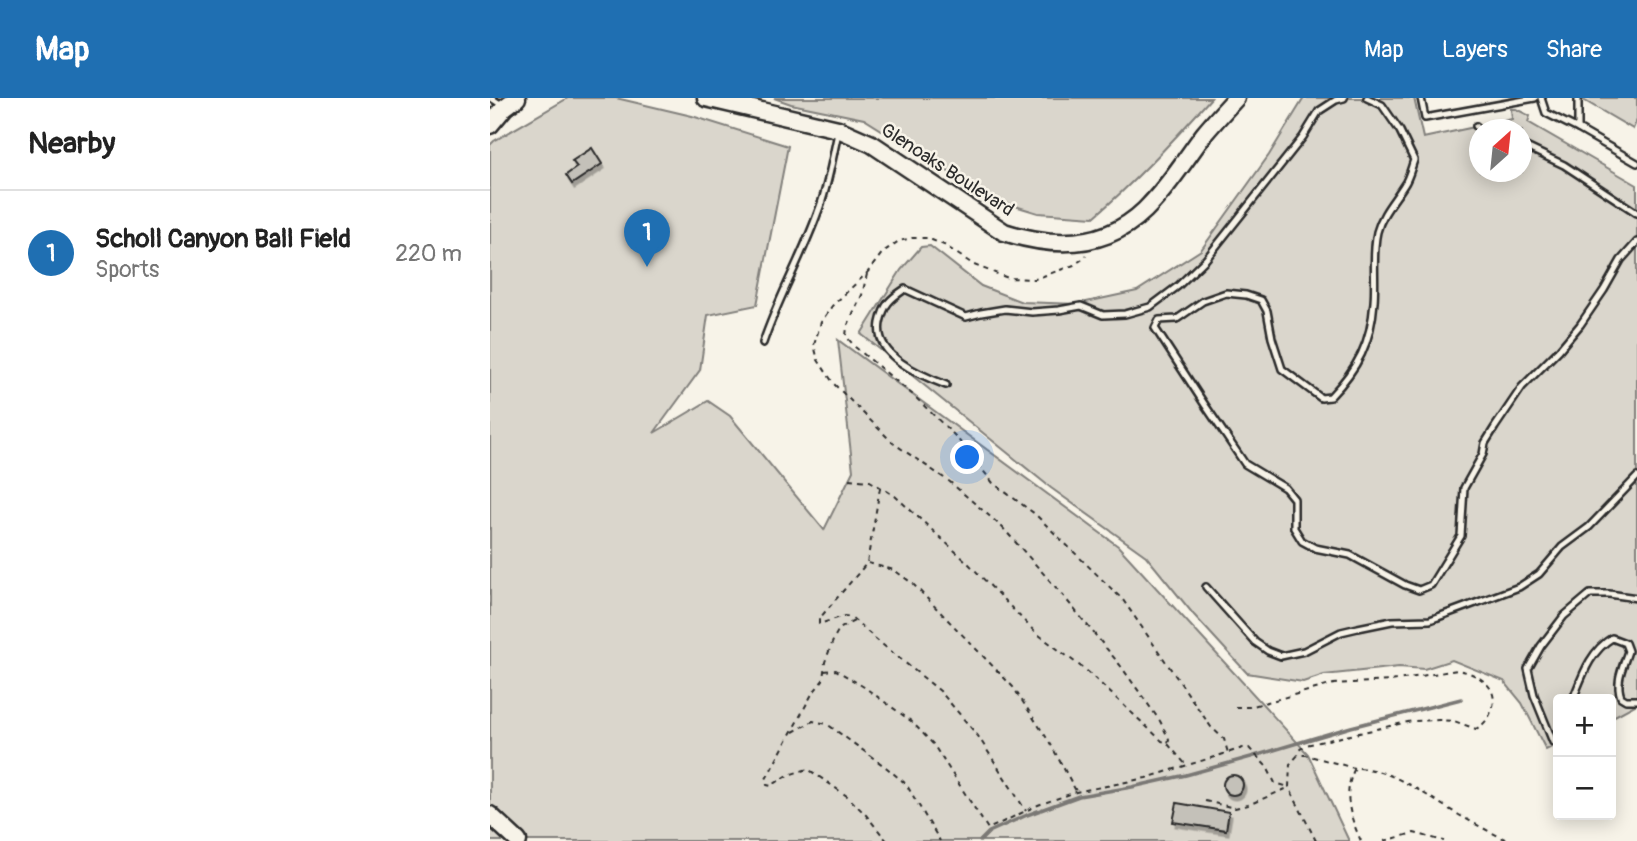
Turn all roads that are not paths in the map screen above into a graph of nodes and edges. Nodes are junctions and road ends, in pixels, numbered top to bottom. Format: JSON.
{"nodes":[{"id":1,"x":706,"y":98,"type":"edge"},
{"id":2,"x":1236,"y":98,"type":"edge"},
{"id":3,"x":1344,"y":98,"type":"edge"},
{"id":4,"x":1367,"y":98,"type":"edge"},
{"id":5,"x":1421,"y":98,"type":"edge"},
{"id":6,"x":1535,"y":98,"type":"edge"},
{"id":7,"x":1541,"y":98,"type":"edge"},
{"id":8,"x":1578,"y":98,"type":"edge"},
{"id":9,"x":504,"y":101,"type":"edge"},
{"id":10,"x":490,"y":125,"type":"edge"},
{"id":11,"x":1578,"y":129,"type":"junction"},
{"id":12,"x":838,"y":130,"type":"junction"},
{"id":13,"x":1532,"y":150,"type":"edge"},
{"id":14,"x":1637,"y":163,"type":"edge"},
{"id":15,"x":1637,"y":213,"type":"edge"},
{"id":16,"x":1637,"y":242,"type":"edge"},
{"id":17,"x":763,"y":343,"type":"dead end"},
{"id":18,"x":946,"y":385,"type":"dead end"},
{"id":19,"x":1637,"y":477,"type":"edge"},
{"id":20,"x":1206,"y":587,"type":"dead end"},
{"id":21,"x":1637,"y":598,"type":"edge"},
{"id":22,"x":1575,"y":694,"type":"edge"},
{"id":23,"x":1637,"y":700,"type":"edge"},
{"id":24,"x":1553,"y":742,"type":"edge"},
{"id":25,"x":490,"y":815,"type":"edge"},
{"id":26,"x":518,"y":841,"type":"edge"}],
"edges":[{"from":1,"to":12,"type":"street","name":"Glenoaks Boulevard"},
{"from":2,"to":12,"type":"street","name":"Glenoaks Boulevard"},
{"from":3,"to":18,"type":"lane"},
{"from":4,"to":16,"type":"lane"},
{"from":5,"to":6,"type":"lane"},
{"from":7,"to":11,"type":"lane"},
{"from":8,"to":11,"type":"lane"},
{"from":9,"to":10,"type":"street"},
{"from":11,"to":14,"type":"lane"},
{"from":12,"to":17,"type":"lane"},
{"from":13,"to":15,"type":"lane"},
{"from":19,"to":20,"type":"lane"},
{"from":21,"to":24,"type":"lane"},
{"from":22,"to":23,"type":"lane"},
{"from":25,"to":26,"type":"street"}]}
